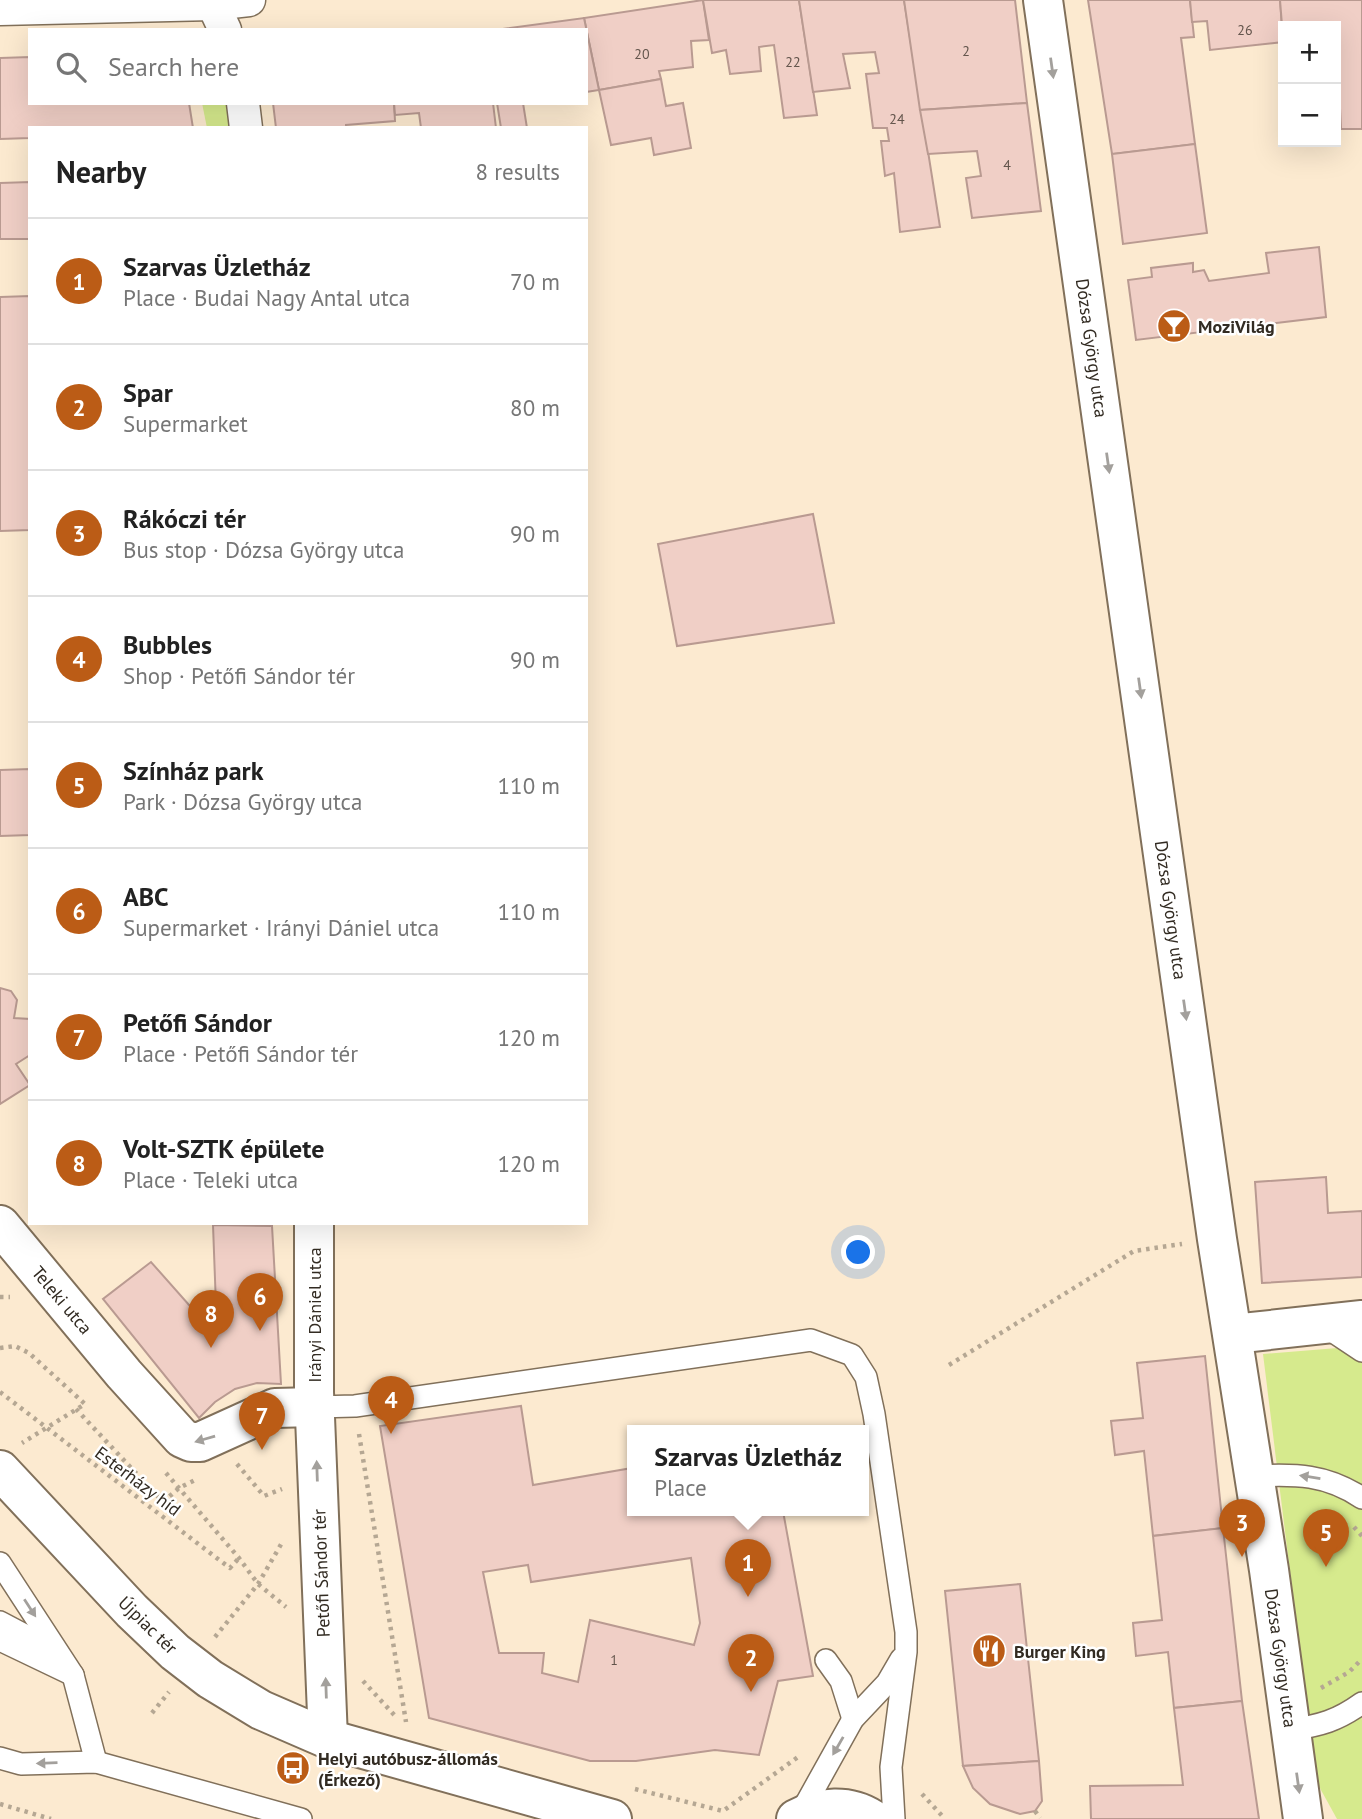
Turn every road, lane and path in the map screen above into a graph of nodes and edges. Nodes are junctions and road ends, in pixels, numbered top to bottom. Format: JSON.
{"nodes":[{"id":1,"x":249,"y":0,"type":"edge"},
{"id":2,"x":1043,"y":0,"type":"edge"},
{"id":3,"x":163,"y":3,"type":"edge"},
{"id":4,"x":0,"y":9,"type":"edge"},
{"id":5,"x":216,"y":11,"type":"edge"},
{"id":6,"x":243,"y":105,"type":"edge"},
{"id":7,"x":246,"y":126,"type":"edge"},
{"id":8,"x":0,"y":1225,"type":"edge"},
{"id":9,"x":314,"y":1225,"type":"edge"},
{"id":10,"x":1217,"y":1239,"type":"junction"},
{"id":11,"x":1362,"y":1320,"type":"edge"},
{"id":12,"x":1322,"y":1324,"type":"junction"},
{"id":13,"x":1233,"y":1334,"type":"junction"},
{"id":14,"x":0,"y":1348,"type":"edge"},
{"id":15,"x":1362,"y":1352,"type":"edge"},
{"id":16,"x":950,"y":1365,"type":"dead end"},
{"id":17,"x":0,"y":1392,"type":"edge"},
{"id":18,"x":315,"y":1407,"type":"junction"},
{"id":19,"x":76,"y":1409,"type":"junction"},
{"id":20,"x":11,"y":1457,"type":"edge"},
{"id":21,"x":161,"y":1468,"type":"dead end"},
{"id":22,"x":1254,"y":1476,"type":"junction"},
{"id":23,"x":1362,"y":1496,"type":"edge"},
{"id":24,"x":163,"y":1502,"type":"dead end"},
{"id":25,"x":239,"y":1558,"type":"junction"},
{"id":26,"x":0,"y":1563,"type":"edge"},
{"id":27,"x":257,"y":1584,"type":"dead end"},
{"id":28,"x":0,"y":1622,"type":"edge"},
{"id":29,"x":0,"y":1640,"type":"edge"},
{"id":30,"x":906,"y":1652,"type":"junction"},
{"id":31,"x":59,"y":1653,"type":"junction"},
{"id":32,"x":1362,"y":1658,"type":"edge"},
{"id":33,"x":826,"y":1660,"type":"dead end"},
{"id":34,"x":73,"y":1675,"type":"junction"},
{"id":35,"x":1315,"y":1691,"type":"dead end"},
{"id":36,"x":1362,"y":1703,"type":"edge"},
{"id":37,"x":853,"y":1719,"type":"junction"},
{"id":38,"x":1291,"y":1730,"type":"junction"},
{"id":39,"x":328,"y":1739,"type":"junction"},
{"id":40,"x":834,"y":1752,"type":"junction"},
{"id":41,"x":0,"y":1758,"type":"edge"},
{"id":42,"x":96,"y":1762,"type":"junction"},
{"id":43,"x":891,"y":1767,"type":"junction"},
{"id":44,"x":0,"y":1804,"type":"edge"},
{"id":45,"x":623,"y":1804,"type":"edge"},
{"id":46,"x":1035,"y":1811,"type":"dead end"},
{"id":47,"x":798,"y":1818,"type":"edge"},
{"id":48,"x":1040,"y":1818,"type":"edge"},
{"id":49,"x":51,"y":1819,"type":"edge"},
{"id":50,"x":301,"y":1819,"type":"edge"},
{"id":51,"x":872,"y":1819,"type":"edge"},
{"id":52,"x":894,"y":1819,"type":"edge"},
{"id":53,"x":945,"y":1819,"type":"edge"},
{"id":54,"x":1303,"y":1819,"type":"edge"}],
"edges":[{"from":1,"to":5,"type":"street"},
{"from":2,"to":10,"type":"street","name":"Dózsa György utca","one_way":true},
{"from":3,"to":4,"type":"street"},
{"from":3,"to":5,"type":"street"},
{"from":6,"to":7,"type":"street"},
{"from":18,"to":8,"type":"street","name":"Teleki utca","one_way":true},
{"from":9,"to":18,"type":"street","name":"Irányi Dániel utca"},
{"from":10,"to":13,"type":"street","name":"Dózsa György utca"},
{"from":10,"to":16,"type":"path"},
{"from":11,"to":12,"type":"street"},
{"from":12,"to":13,"type":"street"},
{"from":12,"to":15,"type":"lane"},
{"from":13,"to":22,"type":"street","name":"Dózsa György utca"},
{"from":14,"to":19,"type":"path"},
{"from":17,"to":25,"type":"path","name":"Esterházy híd"},
{"from":18,"to":30,"type":"lane"},
{"from":39,"to":18,"type":"street","name":"Petőfi Sándor tér","one_way":true},
{"from":19,"to":20,"type":"path"},
{"from":19,"to":24,"type":"path"},
{"from":20,"to":39,"type":"street","name":"Újpiac tér"},
{"from":21,"to":25,"type":"path"},
{"from":23,"to":22,"type":"lane","one_way":true},
{"from":22,"to":38,"type":"street","name":"Dózsa György utca"},
{"from":25,"to":27,"type":"path"},
{"from":26,"to":31,"type":"lane","one_way":true},
{"from":28,"to":31,"type":"lane"},
{"from":29,"to":34,"type":"lane"},
{"from":30,"to":37,"type":"lane"},
{"from":30,"to":43,"type":"lane"},
{"from":31,"to":34,"type":"lane"},
{"from":32,"to":35,"type":"path"},
{"from":33,"to":37,"type":"lane"},
{"from":34,"to":42,"type":"lane"},
{"from":36,"to":38,"type":"lane"},
{"from":37,"to":40,"type":"lane","one_way":true},
{"from":38,"to":54,"type":"street","name":"Dózsa György utca","one_way":true},
{"from":39,"to":45,"type":"street","name":"Újpiac tér"},
{"from":40,"to":45,"type":"path"},
{"from":40,"to":47,"type":"lane"},
{"from":42,"to":41,"type":"lane","one_way":true},
{"from":42,"to":50,"type":"lane"},
{"from":43,"to":52,"type":"lane"},
{"from":43,"to":53,"type":"path"},
{"from":44,"to":49,"type":"path"},
{"from":46,"to":48,"type":"path"},
{"from":47,"to":51,"type":"street"}]}
